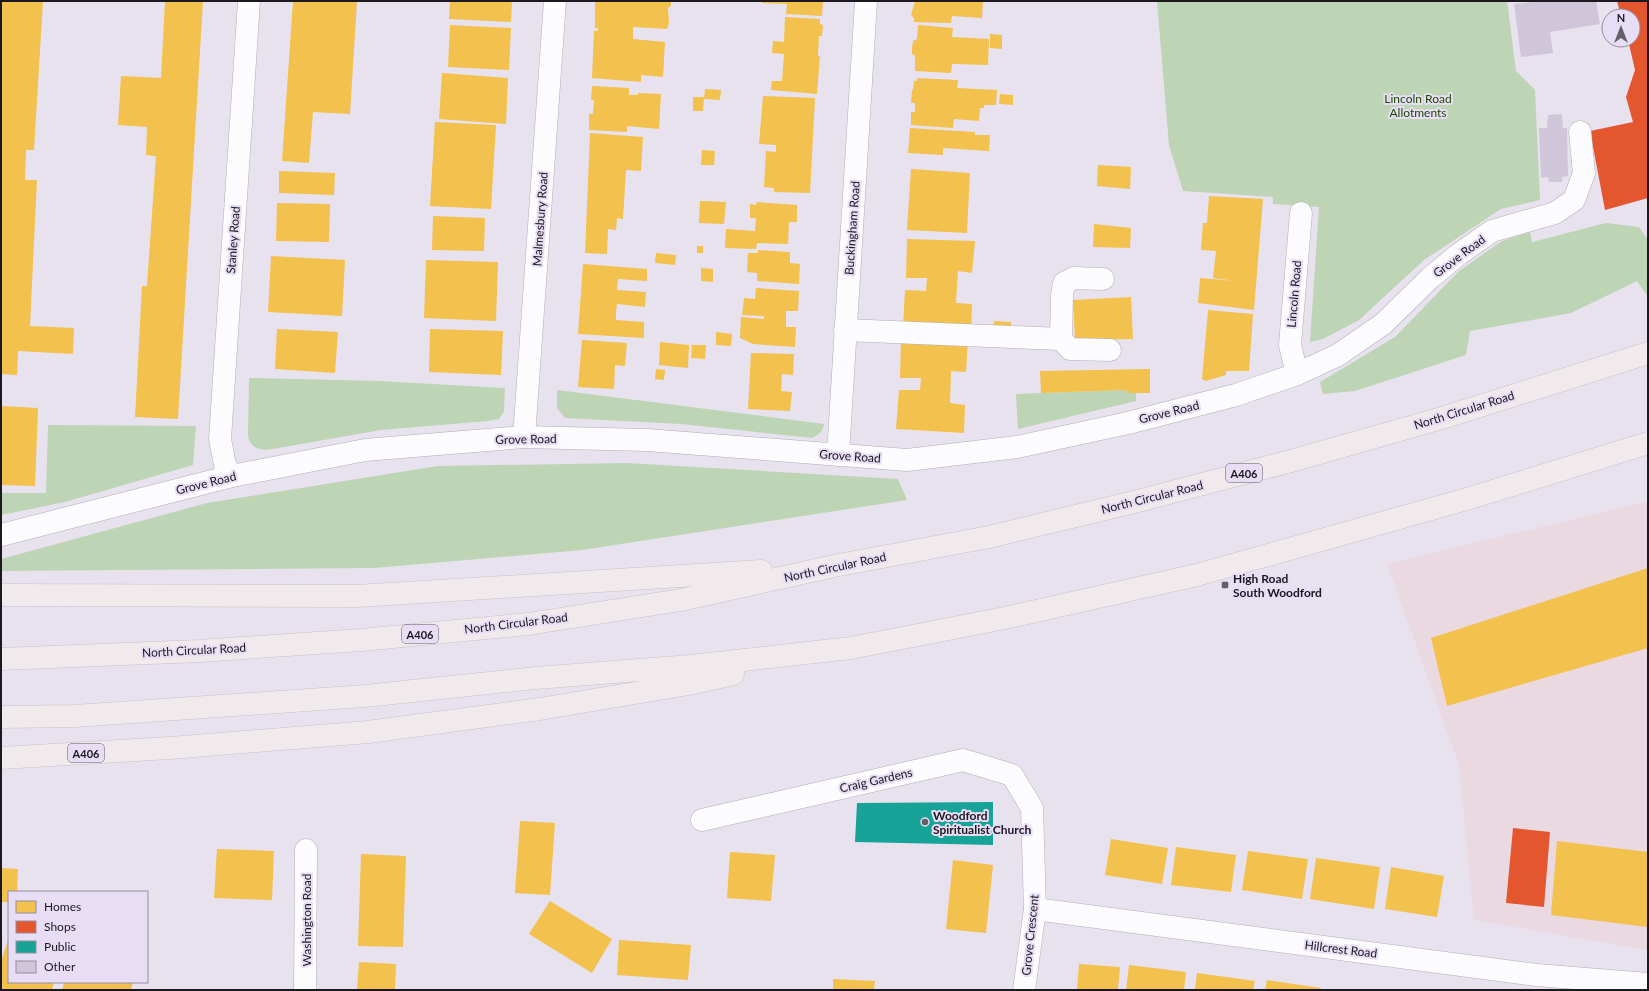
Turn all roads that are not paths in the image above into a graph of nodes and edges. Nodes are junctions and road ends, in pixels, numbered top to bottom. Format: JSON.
{"nodes":[{"id":1,"x":249,"y":1,"type":"edge"},
{"id":2,"x":555,"y":1,"type":"edge"},
{"id":3,"x":866,"y":1,"type":"edge"},
{"id":4,"x":1580,"y":132,"type":"dead end"},
{"id":5,"x":1301,"y":213,"type":"dead end"},
{"id":6,"x":1103,"y":279,"type":"dead end"},
{"id":7,"x":845,"y":330,"type":"junction"},
{"id":8,"x":1061,"y":339,"type":"junction"},
{"id":9,"x":1110,"y":350,"type":"dead end"},
{"id":10,"x":1648,"y":354,"type":"edge"},
{"id":11,"x":1297,"y":374,"type":"junction"},
{"id":12,"x":524,"y":437,"type":"junction"},
{"id":13,"x":1648,"y":444,"type":"edge"},
{"id":14,"x":838,"y":455,"type":"junction"},
{"id":15,"x":232,"y":476,"type":"junction"},
{"id":16,"x":1,"y":535,"type":"edge"},
{"id":17,"x":834,"y":566,"type":"junction"},
{"id":18,"x":1,"y":595,"type":"edge"},
{"id":19,"x":851,"y":648,"type":"junction"},
{"id":20,"x":1,"y":659,"type":"edge"},
{"id":21,"x":1,"y":717,"type":"edge"},
{"id":22,"x":1,"y":758,"type":"edge"},
{"id":23,"x":1032,"y":808,"type":"joint"},
{"id":24,"x":702,"y":820,"type":"dead end"},
{"id":25,"x":306,"y":850,"type":"dead end"},
{"id":26,"x":1035,"y":909,"type":"junction"},
{"id":27,"x":1648,"y":984,"type":"edge"},
{"id":28,"x":305,"y":990,"type":"edge"},
{"id":29,"x":1024,"y":990,"type":"edge"}],
"edges":[{"from":1,"to":15,"type":"street","name":"Stanley Road"},
{"from":2,"to":12,"type":"street","name":"Malmesbury Road"},
{"from":3,"to":7,"type":"street","name":"Buckingham Road"},
{"from":4,"to":11,"type":"street","name":"Grove Road"},
{"from":5,"to":11,"type":"street","name":"Lincoln Road"},
{"from":6,"to":8,"type":"street"},
{"from":7,"to":8,"type":"street"},
{"from":7,"to":14,"type":"street","name":"Buckingham Road"},
{"from":8,"to":9,"type":"street"},
{"from":10,"to":17,"type":"highway","name":"North Circular Road","number":"A406"},
{"from":11,"to":14,"type":"street","name":"Grove Road"},
{"from":12,"to":14,"type":"street","name":"Grove Road"},
{"from":12,"to":15,"type":"street","name":"Grove Road"},
{"from":13,"to":19,"type":"highway","number":"A406"},
{"from":15,"to":16,"type":"street","name":"Grove Road"},
{"from":17,"to":18,"type":"highway","number":"A406"},
{"from":17,"to":20,"type":"highway","name":"North Circular Road","number":"A406"},
{"from":19,"to":21,"type":"highway","number":"A406"},
{"from":19,"to":22,"type":"highway","number":"A406"},
{"from":23,"to":24,"type":"street","name":"Craig Gardens"},
{"from":23,"to":26,"type":"street","name":"Grove Crescent"},
{"from":25,"to":28,"type":"street","name":"Washington Road"},
{"from":26,"to":27,"type":"street","name":"Hillcrest Road"},
{"from":26,"to":29,"type":"street","name":"Grove Crescent"}]}
